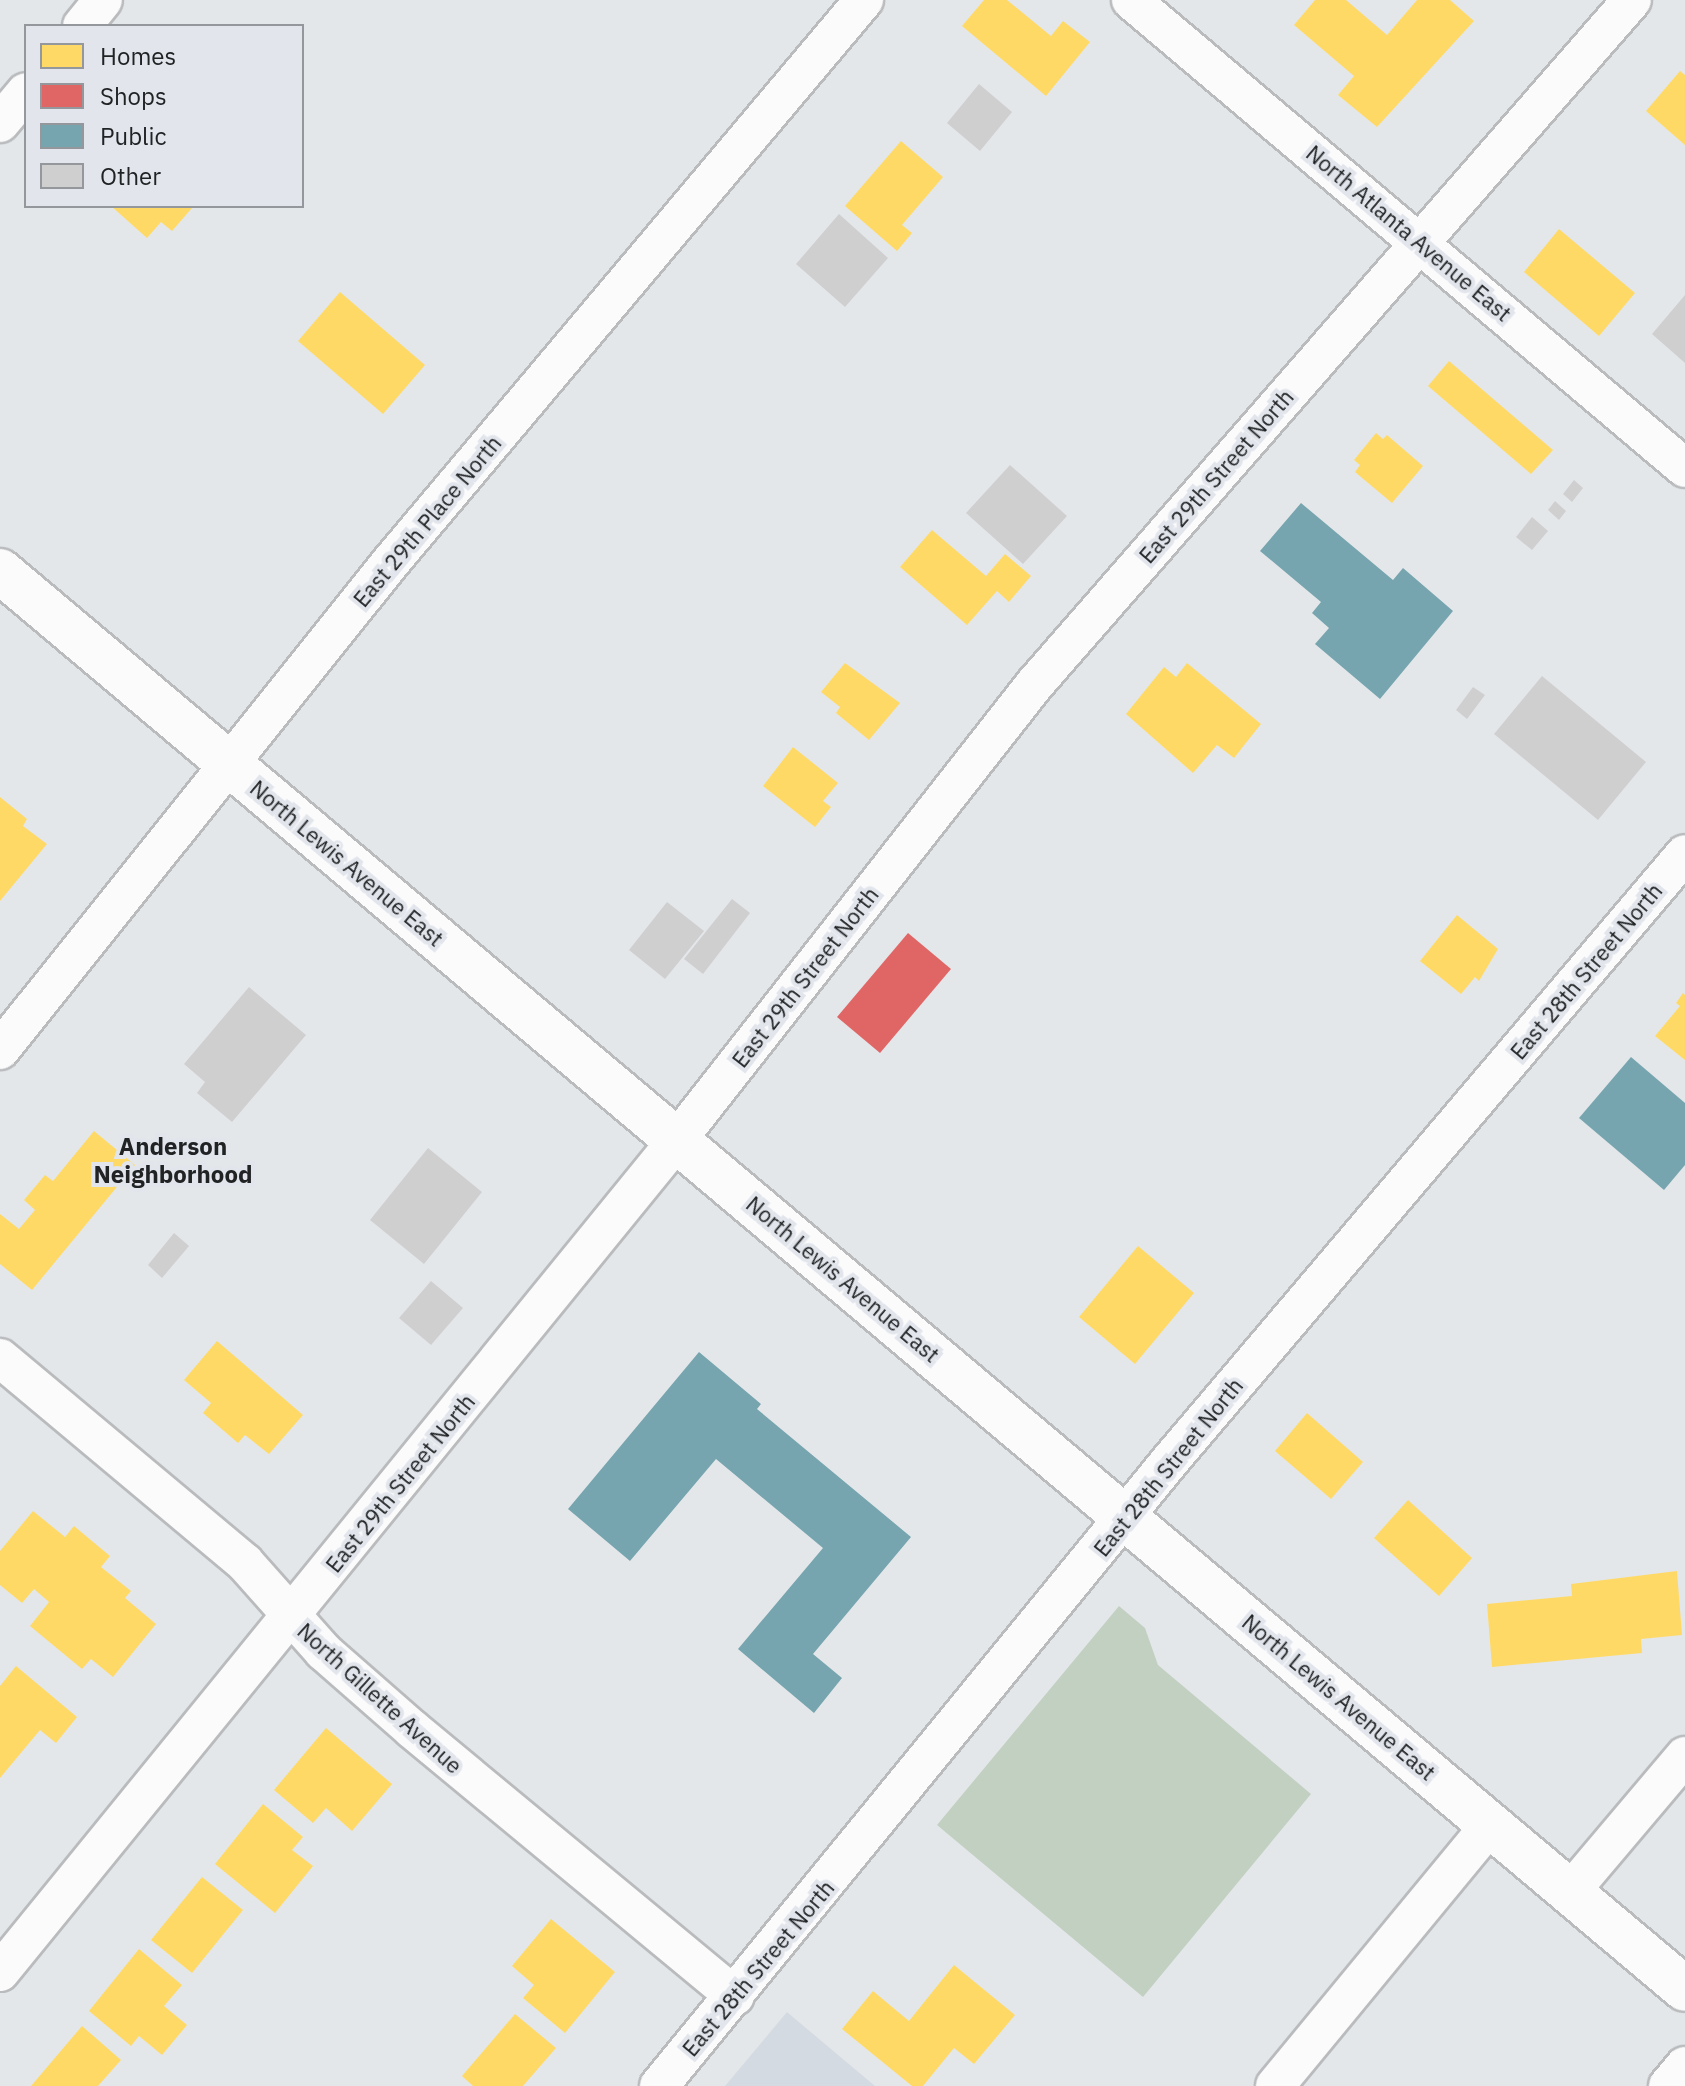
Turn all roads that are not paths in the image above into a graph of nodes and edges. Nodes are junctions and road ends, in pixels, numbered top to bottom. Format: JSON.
{"nodes":[{"id":1,"x":103,"y":0,"type":"edge"},
{"id":2,"x":864,"y":0,"type":"edge"},
{"id":3,"x":1131,"y":0,"type":"edge"},
{"id":4,"x":1632,"y":0,"type":"edge"},
{"id":5,"x":84,"y":24,"type":"edge"},
{"id":6,"x":24,"y":94,"type":"edge"},
{"id":7,"x":0,"y":123,"type":"edge"},
{"id":8,"x":1422,"y":242,"type":"junction"},
{"id":9,"x":1685,"y":468,"type":"edge"},
{"id":10,"x":0,"y":571,"type":"edge"},
{"id":11,"x":230,"y":765,"type":"junction"},
{"id":12,"x":1685,"y":854,"type":"edge"},
{"id":13,"x":0,"y":1050,"type":"edge"},
{"id":14,"x":677,"y":1140,"type":"junction"},
{"id":15,"x":0,"y":1358,"type":"edge"},
{"id":16,"x":1126,"y":1516,"type":"junction"},
{"id":17,"x":291,"y":1618,"type":"junction"},
{"id":18,"x":1685,"y":1756,"type":"edge"},
{"id":19,"x":1490,"y":1825,"type":"junction"},
{"id":20,"x":1570,"y":1892,"type":"junction"},
{"id":21,"x":0,"y":1972,"type":"edge"},
{"id":22,"x":1685,"y":1989,"type":"edge"},
{"id":23,"x":735,"y":1996,"type":"junction"},
{"id":24,"x":1685,"y":2066,"type":"edge"},
{"id":25,"x":659,"y":2086,"type":"edge"},
{"id":26,"x":1275,"y":2086,"type":"edge"},
{"id":27,"x":1668,"y":2086,"type":"edge"}],
"edges":[{"from":1,"to":5,"type":"street"},
{"from":2,"to":11,"type":"street","name":"East 29th Place North"},
{"from":3,"to":8,"type":"street","name":"North Atlanta Avenue East"},
{"from":4,"to":8,"type":"street","name":"East 29th Street North"},
{"from":6,"to":7,"type":"street"},
{"from":8,"to":9,"type":"street","name":"North Atlanta Avenue East"},
{"from":8,"to":14,"type":"street","name":"East 29th Street North"},
{"from":10,"to":11,"type":"main road","name":"North Lewis Avenue East"},
{"from":11,"to":13,"type":"street","name":"East 29th Place North"},
{"from":11,"to":14,"type":"main road","name":"North Lewis Avenue East"},
{"from":12,"to":16,"type":"street","name":"East 28th Street North"},
{"from":14,"to":16,"type":"main road","name":"North Lewis Avenue East"},
{"from":14,"to":17,"type":"street","name":"East 29th Street North"},
{"from":15,"to":17,"type":"street","name":"North Gillette Avenue"},
{"from":16,"to":19,"type":"main road","name":"North Lewis Avenue East"},
{"from":16,"to":23,"type":"street","name":"East 28th Street North"},
{"from":17,"to":21,"type":"street","name":"East 29th Street North"},
{"from":17,"to":23,"type":"street","name":"North Gillette Avenue"},
{"from":18,"to":20,"type":"street"},
{"from":19,"to":20,"type":"main road","name":"North Lewis Avenue East"},
{"from":19,"to":26,"type":"street"},
{"from":20,"to":22,"type":"main road","name":"North Lewis Avenue East"},
{"from":23,"to":25,"type":"street","name":"East 28th Street North"},
{"from":24,"to":27,"type":"street"}]}
